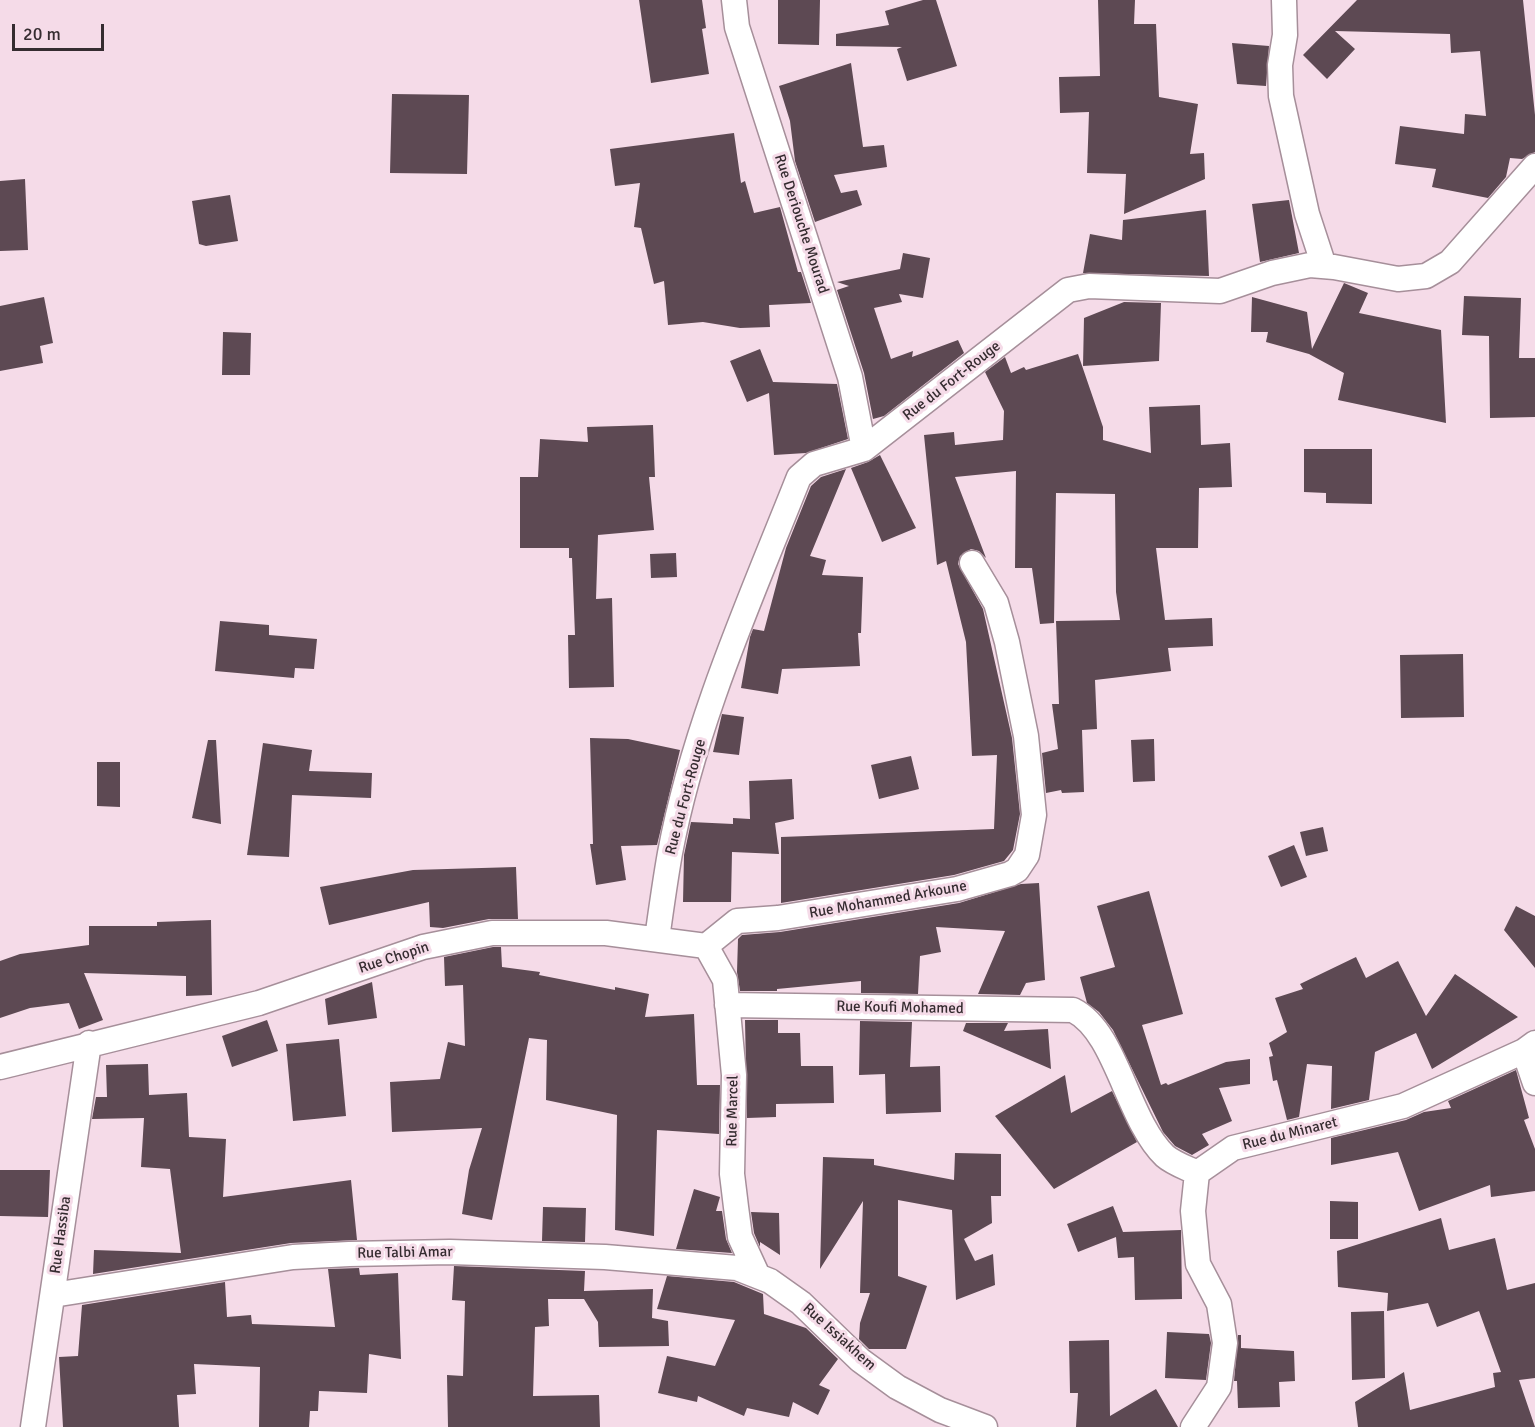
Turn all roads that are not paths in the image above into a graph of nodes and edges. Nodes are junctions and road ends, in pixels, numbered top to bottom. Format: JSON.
{"nodes":[{"id":1,"x":734,"y":0,"type":"edge"},
{"id":2,"x":1284,"y":0,"type":"edge"},
{"id":3,"x":1535,"y":166,"type":"edge"},
{"id":4,"x":1324,"y":266,"type":"junction"},
{"id":5,"x":864,"y":449,"type":"junction"},
{"id":6,"x":972,"y":563,"type":"dead end"},
{"id":7,"x":657,"y":939,"type":"junction"},
{"id":8,"x":706,"y":946,"type":"junction"},
{"id":9,"x":727,"y":1005,"type":"junction"},
{"id":10,"x":89,"y":1043,"type":"junction"},
{"id":11,"x":1529,"y":1047,"type":"edge"},
{"id":12,"x":0,"y":1066,"type":"edge"},
{"id":13,"x":1535,"y":1083,"type":"edge"},
{"id":14,"x":1197,"y":1173,"type":"junction"},
{"id":15,"x":758,"y":1276,"type":"junction"},
{"id":16,"x":52,"y":1296,"type":"junction"},
{"id":17,"x":33,"y":1427,"type":"edge"},
{"id":18,"x":985,"y":1427,"type":"edge"},
{"id":19,"x":1193,"y":1427,"type":"edge"}],
"edges":[{"from":1,"to":5,"type":"street","name":"Rue Deriouche Mourad"},
{"from":2,"to":4,"type":"street"},
{"from":3,"to":4,"type":"street","name":"Rue du Fort-Rouge"},
{"from":4,"to":5,"type":"street","name":"Rue du Fort-Rouge"},
{"from":5,"to":7,"type":"street","name":"Rue du Fort-Rouge"},
{"from":6,"to":8,"type":"street","name":"Rue Mohammed Arkoune"},
{"from":7,"to":8,"type":"street","name":"Rue Chopin"},
{"from":7,"to":10,"type":"street","name":"Rue Chopin"},
{"from":8,"to":9,"type":"street","name":"Rue Marcel"},
{"from":9,"to":14,"type":"street","name":"Rue Koufi Mohamed"},
{"from":9,"to":15,"type":"street","name":"Rue Marcel"},
{"from":10,"to":12,"type":"street","name":"Rue Chopin"},
{"from":10,"to":16,"type":"street","name":"Rue Hassiba"},
{"from":11,"to":13,"type":"street"},
{"from":11,"to":14,"type":"street","name":"Rue du Minaret"},
{"from":14,"to":19,"type":"street"},
{"from":15,"to":16,"type":"street","name":"Rue Talbi Amar"},
{"from":15,"to":18,"type":"street","name":"Rue Issiakhem"},
{"from":16,"to":17,"type":"street","name":"Rue Hassiba"}]}
